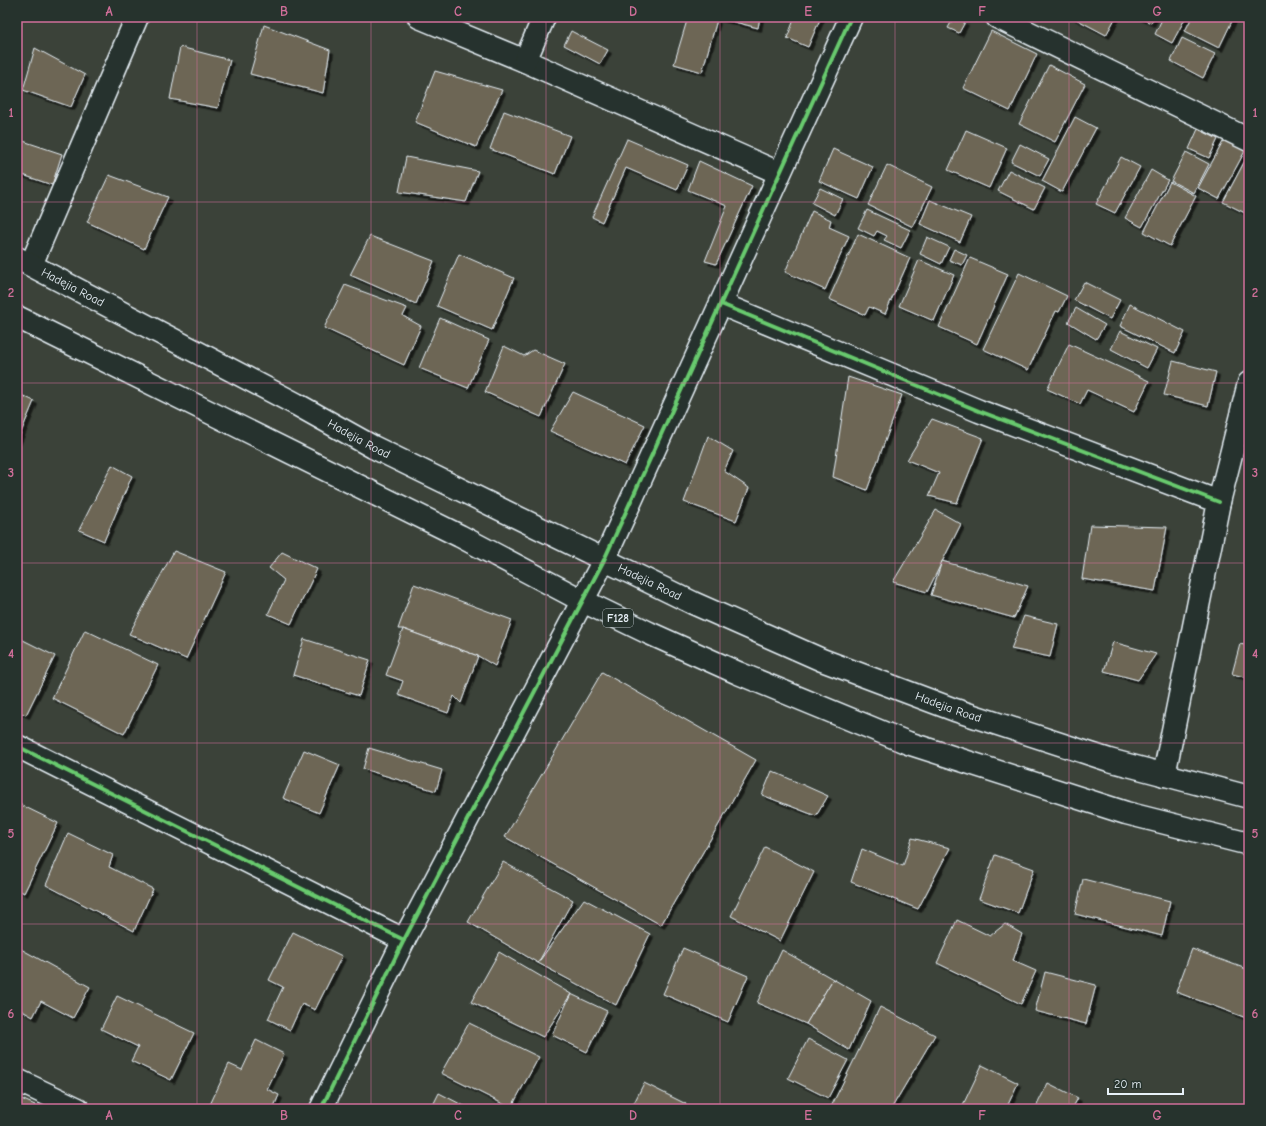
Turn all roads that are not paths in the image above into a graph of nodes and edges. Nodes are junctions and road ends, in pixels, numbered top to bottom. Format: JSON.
{"nodes":[{"id":1,"x":137,"y":17,"type":"edge"},
{"id":2,"x":419,"y":17,"type":"edge"},
{"id":3,"x":544,"y":17,"type":"edge"},
{"id":4,"x":851,"y":17,"type":"edge"},
{"id":5,"x":997,"y":17,"type":"edge"},
{"id":6,"x":525,"y":61,"type":"junction"},
{"id":7,"x":1249,"y":140,"type":"edge"},
{"id":8,"x":780,"y":173,"type":"junction"},
{"id":9,"x":24,"y":262,"type":"edge"},
{"id":10,"x":721,"y":304,"type":"junction"},
{"id":11,"x":17,"y":317,"type":"edge"},
{"id":12,"x":1249,"y":383,"type":"edge"},
{"id":13,"x":1218,"y":502,"type":"junction"},
{"id":14,"x":604,"y":560,"type":"junction"},
{"id":15,"x":583,"y":601,"type":"junction"},
{"id":16,"x":17,"y":746,"type":"edge"},
{"id":17,"x":1164,"y":775,"type":"junction"},
{"id":18,"x":1249,"y":797,"type":"edge"},
{"id":19,"x":1249,"y":844,"type":"edge"},
{"id":20,"x":404,"y":940,"type":"junction"},
{"id":21,"x":17,"y":1080,"type":"edge"},
{"id":22,"x":78,"y":1109,"type":"edge"},
{"id":23,"x":321,"y":1109,"type":"edge"}],
"edges":[{"from":1,"to":9,"type":"street"},
{"from":2,"to":6,"type":"street"},
{"from":3,"to":6,"type":"street"},
{"from":4,"to":8,"type":"street"},
{"from":5,"to":7,"type":"street"},
{"from":6,"to":8,"type":"street"},
{"from":8,"to":10,"type":"street"},
{"from":9,"to":14,"type":"street","name":"Hadejia Road"},
{"from":10,"to":13,"type":"street"},
{"from":10,"to":14,"type":"street"},
{"from":11,"to":15,"type":"street","number":"F128"},
{"from":12,"to":13,"type":"street"},
{"from":13,"to":17,"type":"street"},
{"from":14,"to":15,"type":"street"},
{"from":14,"to":17,"type":"street","name":"Hadejia Road"},
{"from":15,"to":19,"type":"street","number":"F128"},
{"from":15,"to":20,"type":"street"},
{"from":16,"to":20,"type":"street"},
{"from":17,"to":18,"type":"street","name":"Hadejia Road"},
{"from":20,"to":23,"type":"street"},
{"from":21,"to":22,"type":"street"}]}
